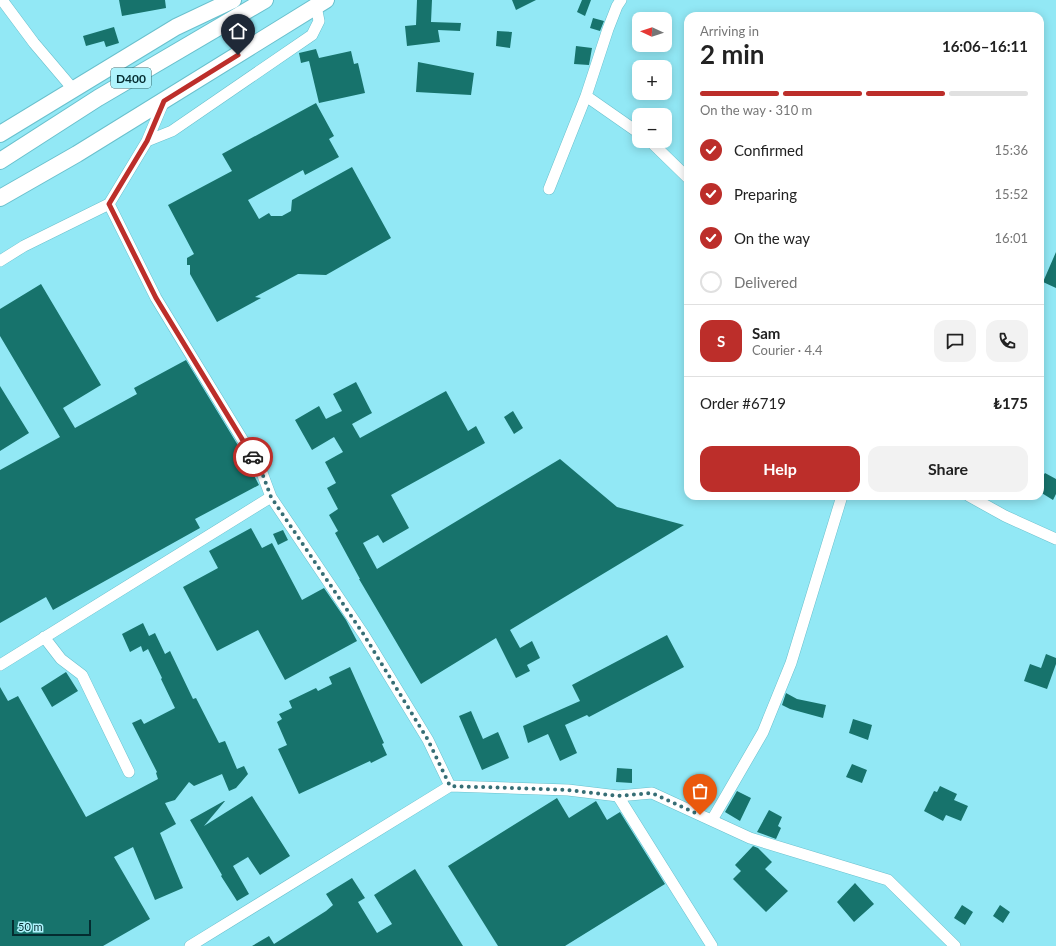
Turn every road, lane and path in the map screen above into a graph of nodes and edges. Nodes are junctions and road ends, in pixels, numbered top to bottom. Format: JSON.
{"nodes":[{"id":1,"x":2,"y":0,"type":"edge"},
{"id":2,"x":233,"y":0,"type":"edge"},
{"id":3,"x":265,"y":0,"type":"edge"},
{"id":4,"x":620,"y":0,"type":"edge"},
{"id":5,"x":321,"y":3,"type":"edge"},
{"id":6,"x":73,"y":89,"type":"junction"},
{"id":7,"x":586,"y":96,"type":"junction"},
{"id":8,"x":164,"y":101,"type":"junction"},
{"id":9,"x":632,"y":128,"type":"edge"},
{"id":10,"x":51,"y":129,"type":"junction"},
{"id":11,"x":0,"y":134,"type":"edge"},
{"id":12,"x":147,"y":141,"type":"junction"},
{"id":13,"x":657,"y":148,"type":"edge"},
{"id":14,"x":0,"y":150,"type":"edge"},
{"id":15,"x":77,"y":154,"type":"junction"},
{"id":16,"x":0,"y":161,"type":"edge"},
{"id":17,"x":684,"y":174,"type":"edge"},
{"id":18,"x":549,"y":189,"type":"dead end"},
{"id":19,"x":0,"y":198,"type":"edge"},
{"id":20,"x":109,"y":204,"type":"junction"},
{"id":21,"x":0,"y":209,"type":"edge"},
{"id":22,"x":0,"y":261,"type":"edge"},
{"id":23,"x":271,"y":497,"type":"junction"},
{"id":24,"x":841,"y":500,"type":"edge"},
{"id":25,"x":976,"y":500,"type":"edge"},
{"id":26,"x":1056,"y":539,"type":"edge"},
{"id":27,"x":44,"y":637,"type":"junction"},
{"id":28,"x":0,"y":664,"type":"edge"},
{"id":29,"x":129,"y":772,"type":"dead end"},
{"id":30,"x":450,"y":786,"type":"junction"},
{"id":31,"x":618,"y":796,"type":"junction"},
{"id":32,"x":712,"y":820,"type":"junction"},
{"id":33,"x":190,"y":946,"type":"edge"},
{"id":34,"x":712,"y":946,"type":"edge"},
{"id":35,"x":955,"y":946,"type":"edge"}],
"edges":[{"from":1,"to":6,"type":"street"},
{"from":2,"to":6,"type":"highway"},
{"from":3,"to":10,"type":"highway","number":"D400"},
{"from":4,"to":7,"type":"street"},
{"from":5,"to":8,"type":"highway","number":"D400"},
{"from":5,"to":12,"type":"street"},
{"from":6,"to":11,"type":"highway"},
{"from":7,"to":9,"type":"street"},
{"from":7,"to":18,"type":"street"},
{"from":8,"to":12,"type":"street"},
{"from":8,"to":15,"type":"highway","number":"D400"},
{"from":10,"to":14,"type":"highway","number":"D400"},
{"from":10,"to":16,"type":"highway","number":"D400"},
{"from":12,"to":20,"type":"street"},
{"from":13,"to":17,"type":"street"},
{"from":15,"to":19,"type":"highway","number":"D400"},
{"from":15,"to":21,"type":"highway","number":"D400"},
{"from":20,"to":22,"type":"street"},
{"from":20,"to":23,"type":"street"},
{"from":23,"to":27,"type":"street"},
{"from":23,"to":30,"type":"street"},
{"from":24,"to":32,"type":"street"},
{"from":25,"to":26,"type":"street"},
{"from":27,"to":28,"type":"street"},
{"from":27,"to":29,"type":"street"},
{"from":30,"to":31,"type":"street"},
{"from":30,"to":33,"type":"street"},
{"from":31,"to":32,"type":"street"},
{"from":31,"to":34,"type":"street"},
{"from":32,"to":35,"type":"street"}]}
